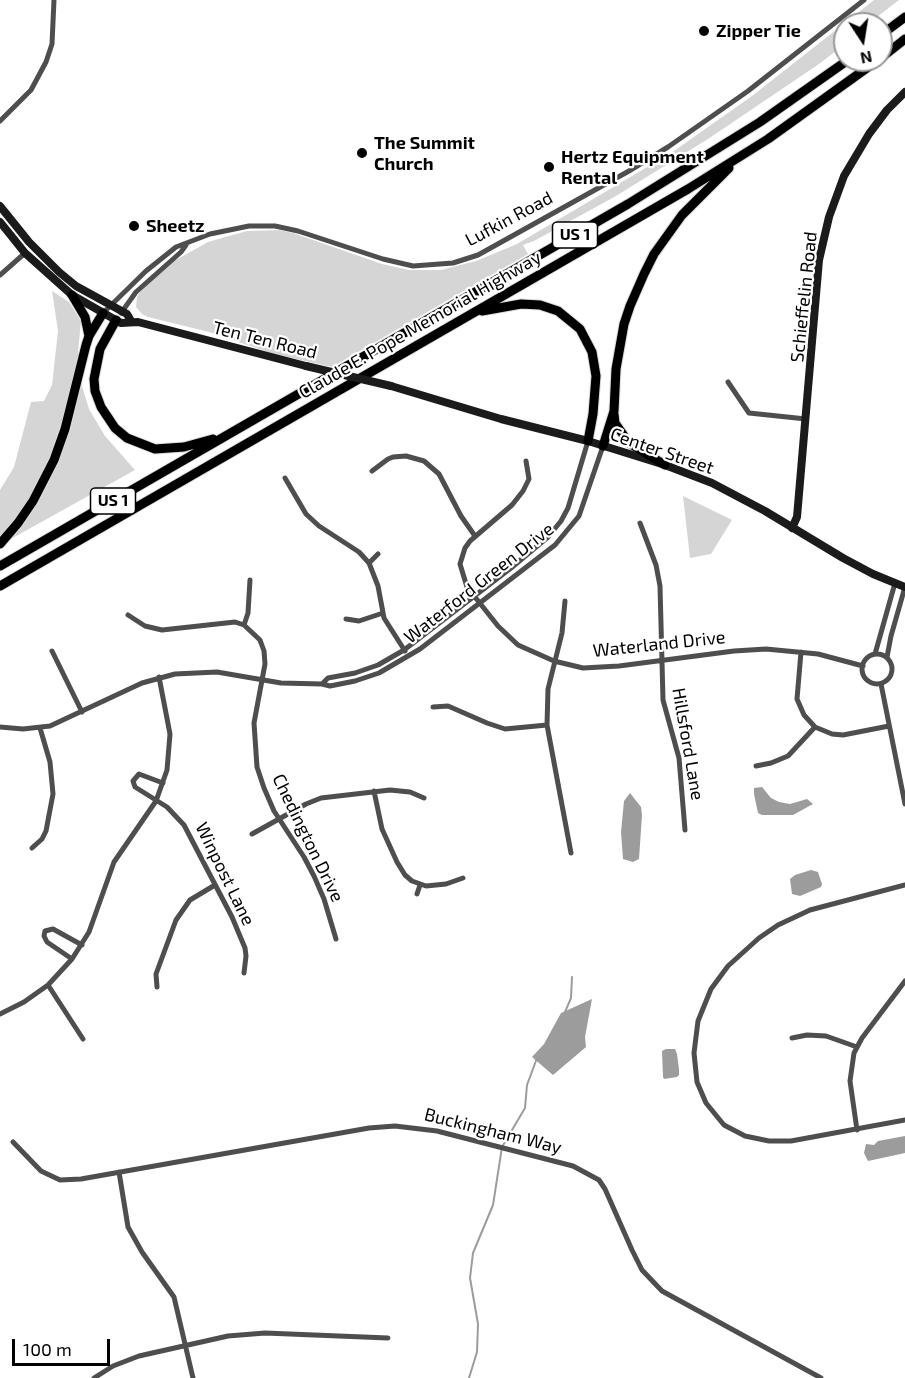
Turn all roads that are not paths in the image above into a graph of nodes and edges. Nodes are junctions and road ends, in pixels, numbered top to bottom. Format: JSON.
{"nodes":[{"id":1,"x":54,"y":0,"type":"edge"},
{"id":2,"x":864,"y":0,"type":"edge"},
{"id":3,"x":905,"y":39,"type":"edge"},
{"id":4,"x":893,"y":48,"type":"edge"},
{"id":5,"x":833,"y":71,"type":"edge"},
{"id":6,"x":860,"y":72,"type":"edge"},
{"id":7,"x":905,"y":92,"type":"edge"},
{"id":8,"x":0,"y":121,"type":"edge"},
{"id":9,"x":738,"y":158,"type":"junction"},
{"id":10,"x":0,"y":206,"type":"edge"},
{"id":11,"x":0,"y":222,"type":"edge"},
{"id":12,"x":186,"y":245,"type":"junction"},
{"id":13,"x":25,"y":253,"type":"junction"},
{"id":14,"x":0,"y":275,"type":"edge"},
{"id":15,"x":72,"y":295,"type":"junction"},
{"id":16,"x":111,"y":306,"type":"junction"},
{"id":17,"x":123,"y":312,"type":"junction"},
{"id":18,"x":104,"y":313,"type":"junction"},
{"id":19,"x":473,"y":314,"type":"junction"},
{"id":20,"x":116,"y":320,"type":"junction"},
{"id":21,"x":131,"y":321,"type":"junction"},
{"id":22,"x":89,"y":336,"type":"junction"},
{"id":23,"x":728,"y":382,"type":"dead end"},
{"id":24,"x":391,"y":386,"type":"joint"},
{"id":25,"x":614,"y":411,"type":"junction"},
{"id":26,"x":806,"y":419,"type":"junction"},
{"id":27,"x":227,"y":435,"type":"junction"},
{"id":28,"x":588,"y":441,"type":"junction"},
{"id":29,"x":603,"y":446,"type":"junction"},
{"id":30,"x":526,"y":461,"type":"dead end"},
{"id":31,"x":665,"y":465,"type":"junction"},
{"id":32,"x":372,"y":471,"type":"dead end"},
{"id":33,"x":285,"y":478,"type":"dead end"},
{"id":34,"x":640,"y":523,"type":"dead end"},
{"id":35,"x":792,"y":528,"type":"junction"},
{"id":36,"x":475,"y":536,"type":"junction"},
{"id":37,"x":0,"y":544,"type":"edge"},
{"id":38,"x":378,"y":554,"type":"dead end"},
{"id":39,"x":369,"y":563,"type":"junction"},
{"id":40,"x":0,"y":566,"type":"edge"},
{"id":41,"x":250,"y":580,"type":"dead end"},
{"id":42,"x":895,"y":583,"type":"junction"},
{"id":43,"x":0,"y":586,"type":"edge"},
{"id":44,"x":905,"y":587,"type":"edge"},
{"id":45,"x":474,"y":597,"type":"junction"},
{"id":46,"x":566,"y":601,"type":"dead end"},
{"id":47,"x":479,"y":603,"type":"junction"},
{"id":48,"x":383,"y":613,"type":"junction"},
{"id":49,"x":128,"y":615,"type":"dead end"},
{"id":50,"x":346,"y":619,"type":"dead end"},
{"id":51,"x":244,"y":625,"type":"junction"},
{"id":52,"x":404,"y":650,"type":"junction"},
{"id":53,"x":52,"y":651,"type":"dead end"},
{"id":54,"x":801,"y":652,"type":"junction"},
{"id":55,"x":875,"y":654,"type":"junction"},
{"id":56,"x":409,"y":657,"type":"junction"},
{"id":57,"x":887,"y":657,"type":"junction"},
{"id":58,"x":554,"y":661,"type":"junction"},
{"id":59,"x":662,"y":661,"type":"junction"},
{"id":60,"x":863,"y":666,"type":"junction"},
{"id":61,"x":159,"y":677,"type":"junction"},
{"id":62,"x":262,"y":679,"type":"junction"},
{"id":63,"x":322,"y":684,"type":"junction"},
{"id":64,"x":881,"y":684,"type":"junction"},
{"id":65,"x":433,"y":707,"type":"dead end"},
{"id":66,"x":82,"y":712,"type":"junction"},
{"id":67,"x":547,"y":726,"type":"junction"},
{"id":68,"x":889,"y":726,"type":"junction"},
{"id":69,"x":0,"y":727,"type":"edge"},
{"id":70,"x":40,"y":728,"type":"junction"},
{"id":71,"x":815,"y":728,"type":"junction"},
{"id":72,"x":756,"y":766,"type":"dead end"},
{"id":73,"x":163,"y":783,"type":"junction"},
{"id":74,"x":374,"y":791,"type":"junction"},
{"id":75,"x":424,"y":798,"type":"dead end"},
{"id":76,"x":156,"y":801,"type":"junction"},
{"id":77,"x":905,"y":804,"type":"edge"},
{"id":78,"x":279,"y":819,"type":"junction"},
{"id":79,"x":685,"y":830,"type":"dead end"},
{"id":80,"x":252,"y":834,"type":"dead end"},
{"id":81,"x":32,"y":848,"type":"dead end"},
{"id":82,"x":570,"y":853,"type":"dead end"},
{"id":83,"x":463,"y":878,"type":"dead end"},
{"id":84,"x":215,"y":885,"type":"junction"},
{"id":85,"x":420,"y":885,"type":"junction"},
{"id":86,"x":905,"y":885,"type":"edge"},
{"id":87,"x":417,"y":894,"type":"dead end"},
{"id":88,"x":336,"y":939,"type":"dead end"},
{"id":89,"x":82,"y":945,"type":"junction"},
{"id":90,"x":72,"y":958,"type":"junction"},
{"id":91,"x":244,"y":973,"type":"dead end"},
{"id":92,"x":905,"y":981,"type":"edge"},
{"id":93,"x":48,"y":985,"type":"junction"},
{"id":94,"x":158,"y":987,"type":"dead end"},
{"id":95,"x":0,"y":1014,"type":"edge"},
{"id":96,"x":792,"y":1038,"type":"dead end"},
{"id":97,"x":83,"y":1039,"type":"dead end"},
{"id":98,"x":857,"y":1047,"type":"junction"},
{"id":99,"x":905,"y":1120,"type":"edge"},
{"id":100,"x":857,"y":1130,"type":"junction"},
{"id":101,"x":13,"y":1142,"type":"dead end"},
{"id":102,"x":119,"y":1172,"type":"junction"},
{"id":103,"x":388,"y":1338,"type":"dead end"},
{"id":104,"x":186,"y":1346,"type":"junction"},
{"id":105,"x":94,"y":1378,"type":"edge"},
{"id":106,"x":193,"y":1378,"type":"edge"},
{"id":107,"x":821,"y":1378,"type":"edge"}],
"edges":[{"from":1,"to":8,"type":"street"},
{"from":2,"to":12,"type":"street","name":"Lufkin Road"},
{"from":3,"to":4,"type":"highway","name":"Claude E. Pope Memorial Highway","number":"US 1"},
{"from":5,"to":27,"type":"highway","name":"Claude E. Pope Memorial Highway","number":"US 1"},
{"from":6,"to":9,"type":"highway","name":"Claude E. Pope Memorial Highway","number":"US 1"},
{"from":7,"to":26,"type":"main road","name":"Schieffelin Road"},
{"from":9,"to":19,"type":"highway","name":"Claude E. Pope Memorial Highway","number":"US 1"},
{"from":9,"to":25,"type":"highway"},
{"from":10,"to":16,"type":"main road"},
{"from":11,"to":13,"type":"main road","name":"Ten Ten Road"},
{"from":12,"to":16,"type":"street","name":"Lufkin Road"},
{"from":12,"to":17,"type":"street","name":"Lufkin Road"},
{"from":13,"to":14,"type":"street"},
{"from":13,"to":15,"type":"main road","name":"Ten Ten Road"},
{"from":15,"to":18,"type":"main road","name":"Ten Ten Road"},
{"from":15,"to":22,"type":"highway"},
{"from":16,"to":17,"type":"main road"},
{"from":16,"to":18,"type":"street","name":"Lufkin Road"},
{"from":17,"to":20,"type":"street","name":"Lufkin Road"},
{"from":17,"to":21,"type":"main road"},
{"from":18,"to":20,"type":"main road","name":"Ten Ten Road"},
{"from":18,"to":22,"type":"highway"},
{"from":19,"to":28,"type":"highway"},
{"from":19,"to":43,"type":"highway","name":"Claude E. Pope Memorial Highway","number":"US 1"},
{"from":20,"to":21,"type":"main road","name":"Ten Ten Road"},
{"from":20,"to":27,"type":"highway"},
{"from":21,"to":24,"type":"main road","name":"Ten Ten Road","bridge":true},
{"from":22,"to":37,"type":"highway"},
{"from":23,"to":26,"type":"street"},
{"from":24,"to":28,"type":"main road","name":"Center Street"},
{"from":25,"to":29,"type":"highway"},
{"from":25,"to":31,"type":"highway"},
{"from":26,"to":35,"type":"main road","name":"Schieffelin Road"},
{"from":27,"to":40,"type":"highway","name":"Claude E. Pope Memorial Highway","number":"US 1"},
{"from":28,"to":29,"type":"main road","name":"Center Street"},
{"from":28,"to":45,"type":"street","name":"Waterford Green Drive"},
{"from":29,"to":31,"type":"main road","name":"Center Street"},
{"from":29,"to":47,"type":"street","name":"Waterford Green Drive"},
{"from":30,"to":36,"type":"street"},
{"from":31,"to":35,"type":"main road","name":"Center Street"},
{"from":32,"to":36,"type":"street"},
{"from":33,"to":39,"type":"street"},
{"from":34,"to":59,"type":"street","name":"Hillsford Lane"},
{"from":35,"to":42,"type":"main road","name":"Center Street"},
{"from":36,"to":45,"type":"street","name":"Waterland Drive"},
{"from":38,"to":39,"type":"street"},
{"from":39,"to":48,"type":"street"},
{"from":41,"to":51,"type":"street"},
{"from":42,"to":44,"type":"main road","name":"Center Street"},
{"from":42,"to":55,"type":"street"},
{"from":44,"to":57,"type":"street"},
{"from":45,"to":47,"type":"street","name":"Waterland Drive"},
{"from":45,"to":52,"type":"street","name":"Waterford Green Drive"},
{"from":46,"to":58,"type":"street"},
{"from":47,"to":56,"type":"street","name":"Waterford Green Drive"},
{"from":47,"to":58,"type":"street","name":"Waterland Drive"},
{"from":48,"to":50,"type":"street"},
{"from":48,"to":52,"type":"street"},
{"from":49,"to":51,"type":"street"},
{"from":51,"to":62,"type":"street","name":"Chedington Drive"},
{"from":52,"to":56,"type":"street"},
{"from":52,"to":63,"type":"street","name":"Waterford Green Drive"},
{"from":53,"to":66,"type":"street"},
{"from":54,"to":59,"type":"street","name":"Waterland Drive"},
{"from":54,"to":60,"type":"street","name":"Waterland Drive"},
{"from":54,"to":71,"type":"street"},
{"from":55,"to":57,"type":"street"},
{"from":55,"to":60,"type":"street"},
{"from":56,"to":63,"type":"street","name":"Waterford Green Drive"},
{"from":57,"to":64,"type":"street"},
{"from":58,"to":59,"type":"street","name":"Waterland Drive"},
{"from":58,"to":67,"type":"street"},
{"from":59,"to":79,"type":"street","name":"Hillsford Lane"},
{"from":60,"to":64,"type":"street"},
{"from":61,"to":62,"type":"street","name":"Waterford Green Drive"},
{"from":61,"to":66,"type":"street","name":"Waterford Green Drive"},
{"from":61,"to":73,"type":"street"},
{"from":62,"to":63,"type":"street","name":"Waterford Green Drive"},
{"from":62,"to":78,"type":"street","name":"Chedington Drive"},
{"from":64,"to":68,"type":"street"},
{"from":65,"to":67,"type":"street"},
{"from":66,"to":70,"type":"street","name":"Waterford Green Drive"},
{"from":67,"to":82,"type":"street"},
{"from":68,"to":71,"type":"street"},
{"from":68,"to":77,"type":"street"},
{"from":69,"to":70,"type":"street","name":"Waterford Green Drive"},
{"from":70,"to":81,"type":"street"},
{"from":71,"to":72,"type":"street"},
{"from":73,"to":76,"type":"street"},
{"from":73,"to":76,"type":"street","name":"Winpost Lane"},
{"from":74,"to":75,"type":"street"},
{"from":74,"to":78,"type":"street"},
{"from":74,"to":85,"type":"street"},
{"from":76,"to":84,"type":"street","name":"Winpost Lane"},
{"from":76,"to":89,"type":"street"},
{"from":78,"to":80,"type":"street"},
{"from":78,"to":88,"type":"street","name":"Chedington Drive"},
{"from":83,"to":85,"type":"street"},
{"from":84,"to":91,"type":"street","name":"Winpost Lane"},
{"from":84,"to":94,"type":"street"},
{"from":85,"to":87,"type":"street"},
{"from":86,"to":100,"type":"street"},
{"from":89,"to":90,"type":"street"},
{"from":89,"to":90,"type":"street"},
{"from":90,"to":93,"type":"street"},
{"from":92,"to":98,"type":"street"},
{"from":93,"to":95,"type":"street"},
{"from":93,"to":97,"type":"street"},
{"from":96,"to":98,"type":"street"},
{"from":98,"to":100,"type":"street"},
{"from":99,"to":100,"type":"street"},
{"from":101,"to":102,"type":"street","name":"Buckingham Way"},
{"from":102,"to":104,"type":"street"},
{"from":102,"to":107,"type":"street","name":"Buckingham Way"},
{"from":103,"to":104,"type":"street"},
{"from":104,"to":105,"type":"street"},
{"from":104,"to":106,"type":"street"}]}
